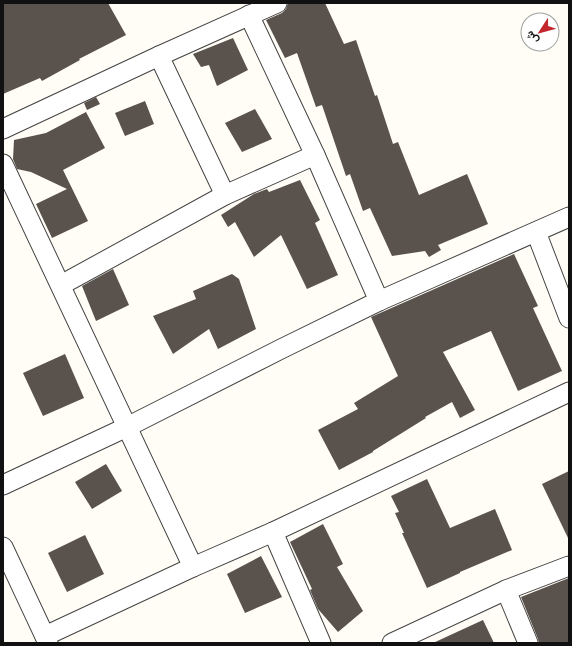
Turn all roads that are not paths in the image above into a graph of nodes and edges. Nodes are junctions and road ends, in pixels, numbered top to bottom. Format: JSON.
{"nodes":[{"id":1,"x":277,"y":3,"type":"edge"},
{"id":2,"x":249,"y":15,"type":"junction"},
{"id":3,"x":159,"y":56,"type":"junction"},
{"id":4,"x":3,"y":128,"type":"edge"},
{"id":5,"x":315,"y":155,"type":"junction"},
{"id":6,"x":3,"y":164,"type":"edge"},
{"id":7,"x":225,"y":195,"type":"junction"},
{"id":8,"x":569,"y":217,"type":"edge"},
{"id":9,"x":536,"y":232,"type":"junction"},
{"id":10,"x":61,"y":285,"type":"junction"},
{"id":11,"x":380,"y":301,"type":"junction"},
{"id":12,"x":569,"y":318,"type":"edge"},
{"id":13,"x":569,"y":392,"type":"edge"},
{"id":14,"x":127,"y":427,"type":"junction"},
{"id":15,"x":3,"y":485,"type":"edge"},
{"id":16,"x":273,"y":532,"type":"junction"},
{"id":17,"x":3,"y":547,"type":"edge"},
{"id":18,"x":569,"y":566,"type":"edge"},
{"id":19,"x":193,"y":567,"type":"junction"},
{"id":20,"x":506,"y":590,"type":"junction"},
{"id":21,"x":46,"y":639,"type":"edge"},
{"id":22,"x":321,"y":643,"type":"edge"},
{"id":23,"x":392,"y":643,"type":"edge"},
{"id":24,"x":528,"y":643,"type":"edge"}],
"edges":[{"from":1,"to":2,"type":"street"},
{"from":2,"to":3,"type":"street"},
{"from":2,"to":5,"type":"street"},
{"from":3,"to":4,"type":"street"},
{"from":3,"to":7,"type":"street"},
{"from":5,"to":7,"type":"street"},
{"from":5,"to":11,"type":"street"},
{"from":6,"to":10,"type":"street"},
{"from":7,"to":10,"type":"street"},
{"from":8,"to":9,"type":"street"},
{"from":9,"to":11,"type":"street"},
{"from":9,"to":12,"type":"street"},
{"from":10,"to":14,"type":"street"},
{"from":11,"to":14,"type":"street"},
{"from":13,"to":16,"type":"street"},
{"from":14,"to":15,"type":"street"},
{"from":14,"to":19,"type":"street"},
{"from":16,"to":19,"type":"street"},
{"from":16,"to":22,"type":"street"},
{"from":17,"to":21,"type":"street"},
{"from":18,"to":20,"type":"street"},
{"from":19,"to":21,"type":"street"},
{"from":20,"to":23,"type":"street"},
{"from":20,"to":24,"type":"street"}]}
